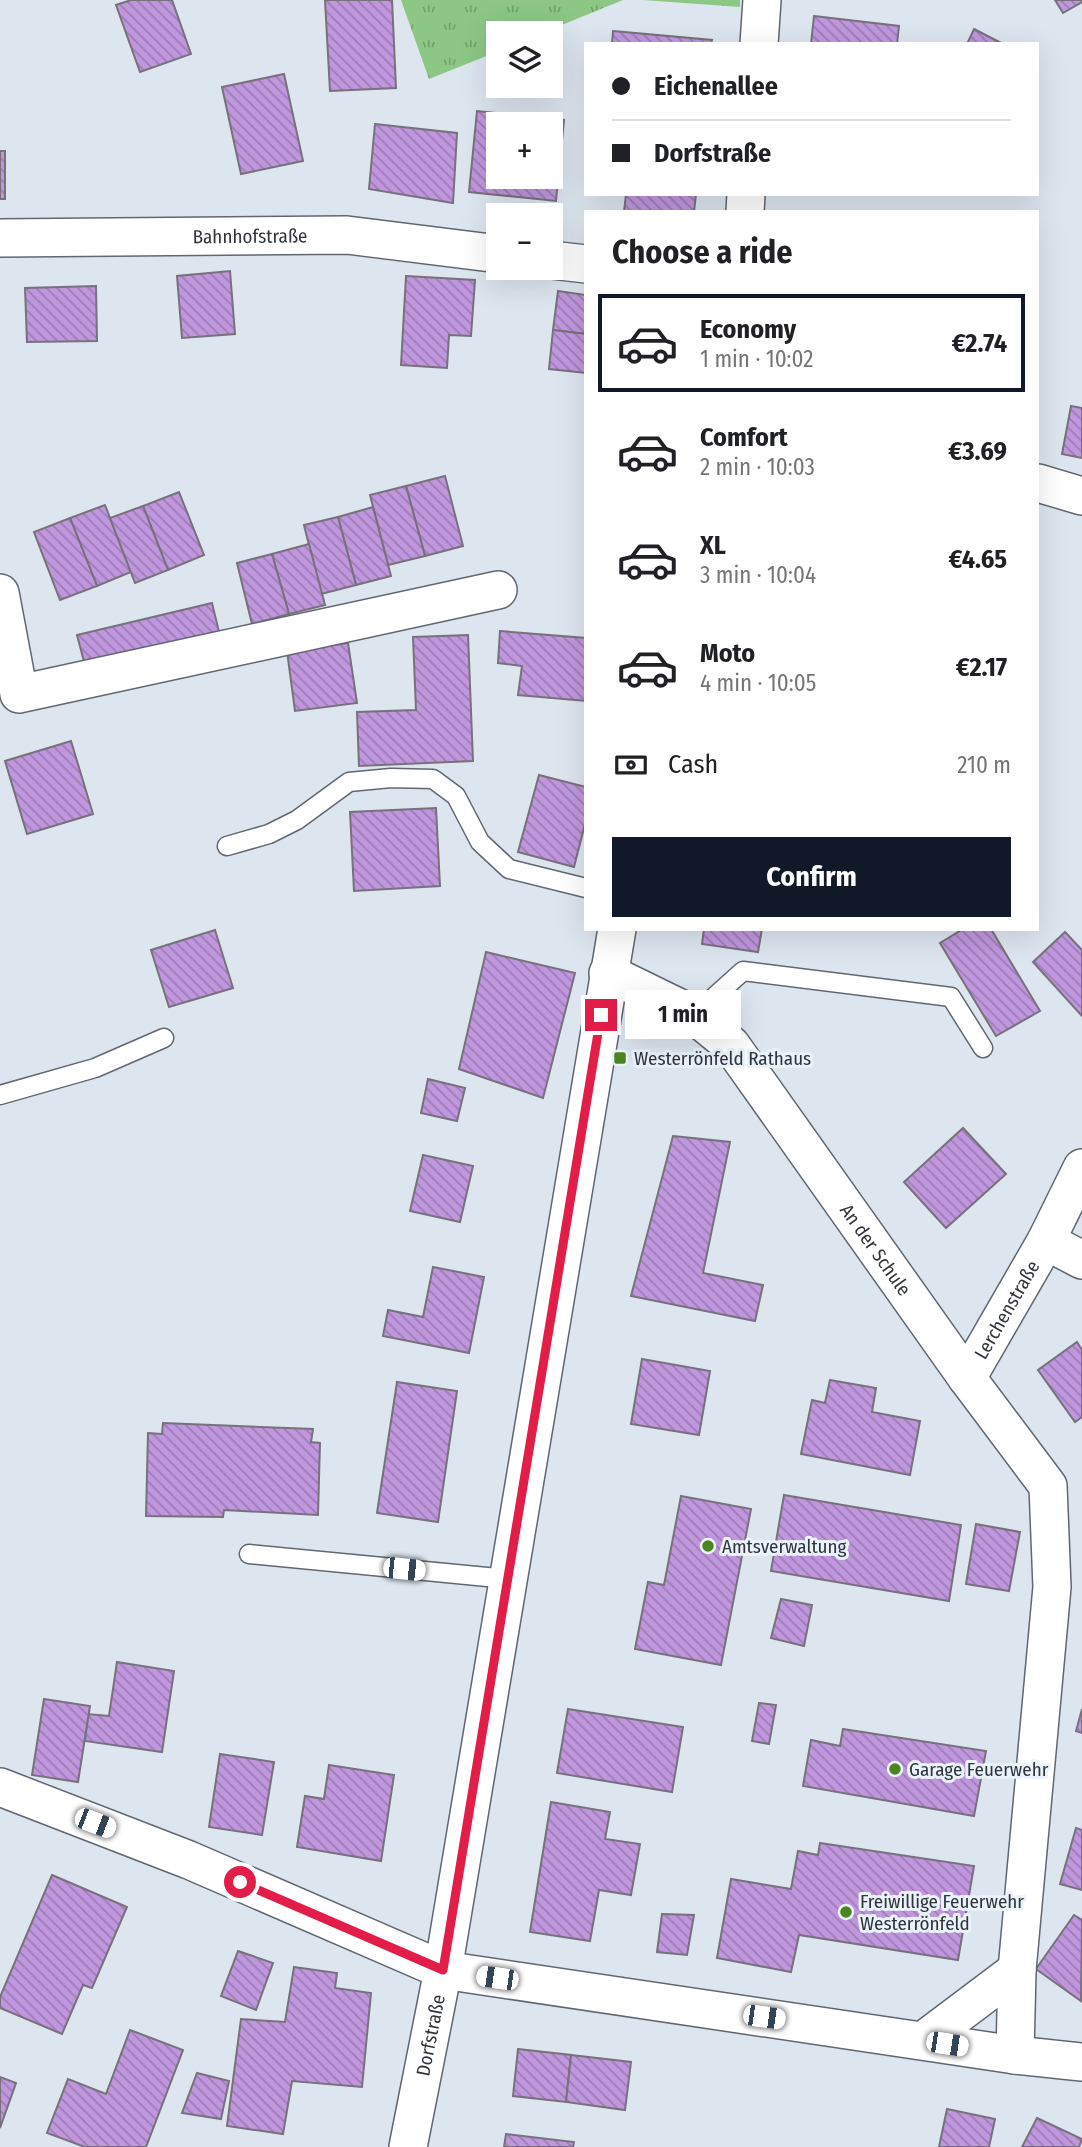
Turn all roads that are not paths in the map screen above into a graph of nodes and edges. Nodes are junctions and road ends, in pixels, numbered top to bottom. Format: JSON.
{"nodes":[{"id":1,"x":762,"y":0,"type":"edge"},
{"id":2,"x":759,"y":42,"type":"edge"},
{"id":3,"x":0,"y":238,"type":"edge"},
{"id":4,"x":486,"y":252,"type":"edge"},
{"id":5,"x":563,"y":261,"type":"edge"},
{"id":6,"x":584,"y":264,"type":"edge"},
{"id":7,"x":1039,"y":483,"type":"edge"},
{"id":8,"x":1082,"y":496,"type":"edge"},
{"id":9,"x":498,"y":590,"type":"dead end"},
{"id":10,"x":0,"y":593,"type":"edge"},
{"id":11,"x":227,"y":846,"type":"dead end"},
{"id":12,"x":584,"y":888,"type":"edge"},
{"id":13,"x":617,"y":931,"type":"edge"},
{"id":14,"x":608,"y":973,"type":"junction"},
{"id":15,"x":694,"y":1015,"type":"junction"},
{"id":16,"x":164,"y":1038,"type":"dead end"},
{"id":17,"x":983,"y":1048,"type":"dead end"},
{"id":18,"x":0,"y":1095,"type":"edge"},
{"id":19,"x":1082,"y":1168,"type":"edge"},
{"id":20,"x":1046,"y":1241,"type":"junction"},
{"id":21,"x":1082,"y":1260,"type":"edge"},
{"id":22,"x":967,"y":1378,"type":"junction"},
{"id":23,"x":249,"y":1554,"type":"dead end"},
{"id":24,"x":508,"y":1579,"type":"junction"},
{"id":25,"x":1067,"y":1588,"type":"edge"},
{"id":26,"x":0,"y":1787,"type":"edge"},
{"id":27,"x":443,"y":1970,"type":"junction"},
{"id":28,"x":1017,"y":1970,"type":"junction"},
{"id":29,"x":924,"y":2040,"type":"junction"},
{"id":30,"x":1015,"y":2055,"type":"junction"},
{"id":31,"x":1082,"y":2062,"type":"edge"},
{"id":32,"x":408,"y":2147,"type":"edge"}],
"edges":[{"from":1,"to":2,"type":"street"},
{"from":3,"to":4,"type":"street","name":"Bahnhofstraße"},
{"from":5,"to":6,"type":"street"},
{"from":7,"to":8,"type":"street"},
{"from":9,"to":10,"type":"street"},
{"from":11,"to":12,"type":"lane"},
{"from":13,"to":14,"type":"street","name":"Dorfstraße"},
{"from":14,"to":15,"type":"street","name":"An der Schule"},
{"from":14,"to":24,"type":"street","name":"Dorfstraße"},
{"from":15,"to":17,"type":"lane"},
{"from":15,"to":22,"type":"street","name":"An der Schule"},
{"from":16,"to":18,"type":"lane"},
{"from":19,"to":20,"type":"street","name":"Lerchenstraße"},
{"from":20,"to":21,"type":"street","name":"Lerchenstraße"},
{"from":20,"to":22,"type":"street","name":"Lerchenstraße"},
{"from":22,"to":25,"type":"street","name":"An der Schule"},
{"from":23,"to":24,"type":"lane"},
{"from":24,"to":27,"type":"street","name":"Dorfstraße"},
{"from":25,"to":28,"type":"street","name":"An der Schule"},
{"from":26,"to":27,"type":"street"},
{"from":27,"to":29,"type":"street"},
{"from":27,"to":32,"type":"street","name":"Dorfstraße"},
{"from":28,"to":29,"type":"street"},
{"from":28,"to":30,"type":"street","name":"An der Schule"},
{"from":29,"to":30,"type":"street"},
{"from":30,"to":31,"type":"street"}]}
